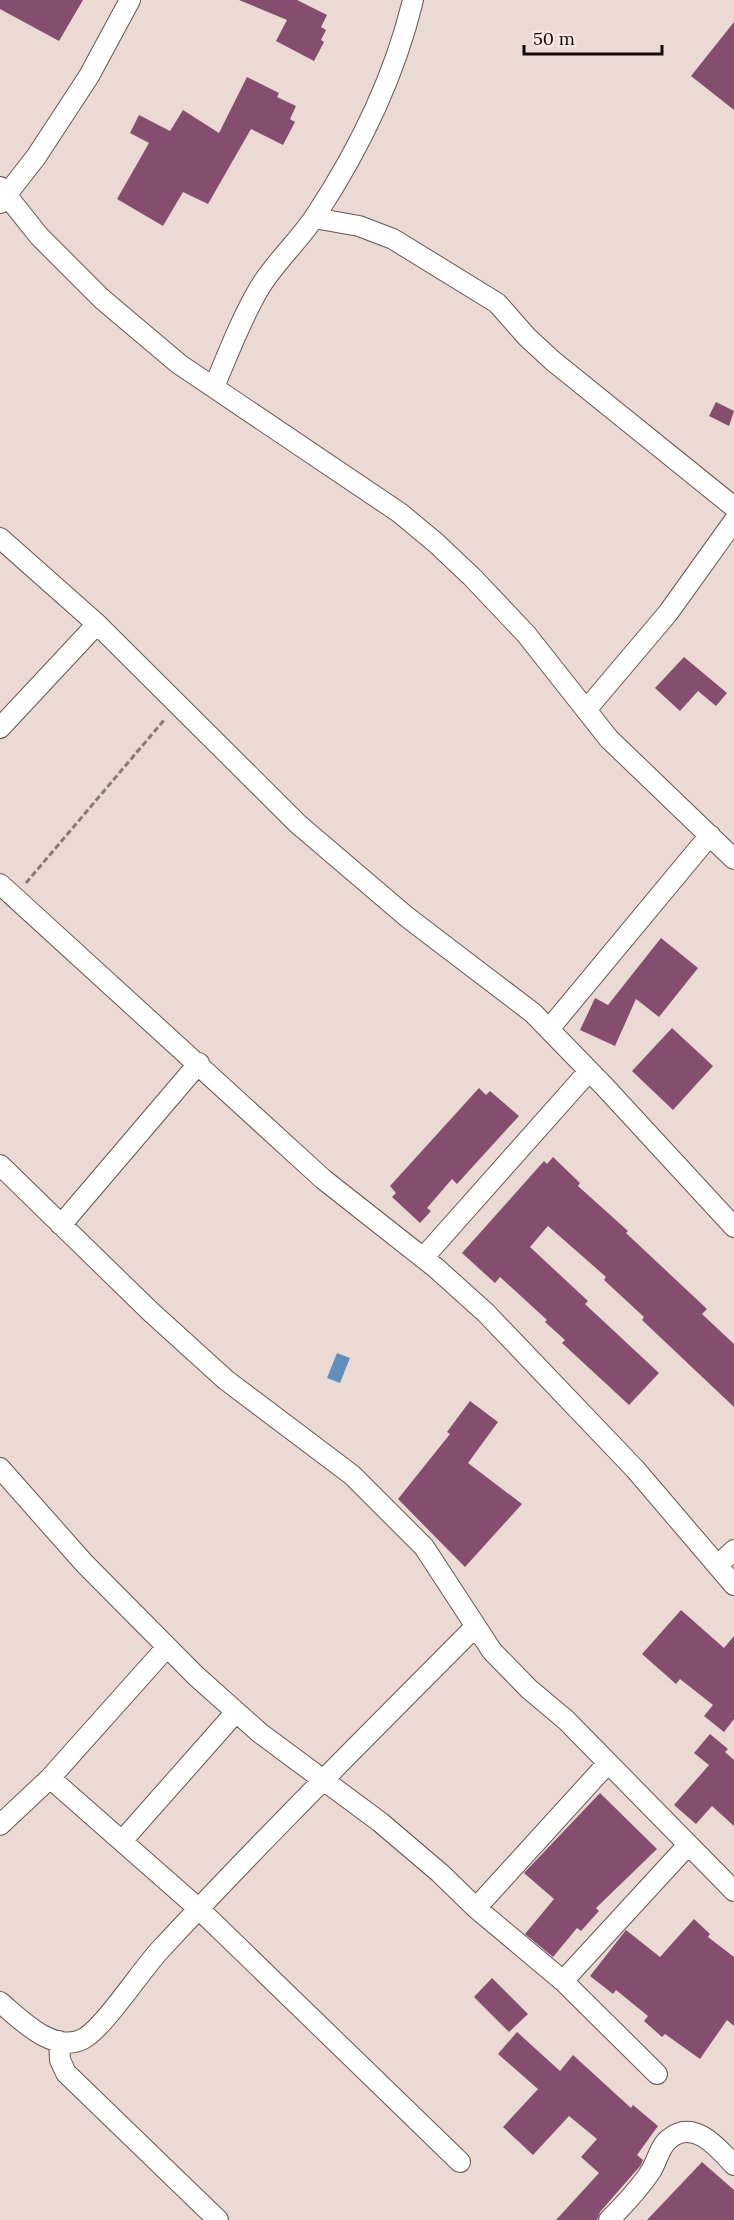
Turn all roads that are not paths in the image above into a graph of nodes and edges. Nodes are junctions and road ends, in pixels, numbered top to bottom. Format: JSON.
{"nodes":[{"id":1,"x":130,"y":0,"type":"edge"},
{"id":2,"x":413,"y":0,"type":"edge"},
{"id":3,"x":2,"y":195,"type":"edge"},
{"id":4,"x":314,"y":218,"type":"junction"},
{"id":5,"x":214,"y":387,"type":"junction"},
{"id":6,"x":734,"y":507,"type":"edge"},
{"id":7,"x":734,"y":521,"type":"edge"},
{"id":8,"x":0,"y":538,"type":"edge"},
{"id":9,"x":97,"y":624,"type":"junction"},
{"id":10,"x":586,"y":710,"type":"junction"},
{"id":11,"x":0,"y":728,"type":"edge"},
{"id":12,"x":710,"y":836,"type":"junction"},
{"id":13,"x":734,"y":859,"type":"edge"},
{"id":14,"x":7,"y":890,"type":"edge"},
{"id":15,"x":549,"y":1029,"type":"junction"},
{"id":16,"x":199,"y":1063,"type":"junction"},
{"id":17,"x":589,"y":1071,"type":"junction"},
{"id":18,"x":0,"y":1166,"type":"edge"},
{"id":19,"x":61,"y":1225,"type":"junction"},
{"id":20,"x":734,"y":1227,"type":"edge"},
{"id":21,"x":423,"y":1258,"type":"junction"},
{"id":22,"x":0,"y":1468,"type":"edge"},
{"id":23,"x":734,"y":1550,"type":"edge"},
{"id":24,"x":718,"y":1565,"type":"junction"},
{"id":25,"x":734,"y":1585,"type":"edge"},
{"id":26,"x":475,"y":1628,"type":"junction"},
{"id":27,"x":167,"y":1647,"type":"junction"},
{"id":28,"x":236,"y":1712,"type":"junction"},
{"id":29,"x":608,"y":1763,"type":"junction"},
{"id":30,"x":50,"y":1778,"type":"junction"},
{"id":31,"x":324,"y":1779,"type":"junction"},
{"id":32,"x":0,"y":1825,"type":"edge"},
{"id":33,"x":122,"y":1841,"type":"junction"},
{"id":34,"x":688,"y":1845,"type":"junction"},
{"id":35,"x":734,"y":1891,"type":"edge"},
{"id":36,"x":476,"y":1908,"type":"junction"},
{"id":37,"x":199,"y":1909,"type":"junction"},
{"id":38,"x":563,"y":1981,"type":"junction"},
{"id":39,"x":0,"y":2002,"type":"edge"},
{"id":40,"x":59,"y":2041,"type":"junction"},
{"id":41,"x":657,"y":2074,"type":"dead end"},
{"id":42,"x":460,"y":2162,"type":"dead end"},
{"id":43,"x":734,"y":2165,"type":"edge"},
{"id":44,"x":218,"y":2220,"type":"edge"},
{"id":45,"x":609,"y":2220,"type":"edge"}],
"edges":[{"from":1,"to":3,"type":"street"},
{"from":2,"to":4,"type":"street"},
{"from":3,"to":5,"type":"street"},
{"from":4,"to":5,"type":"street"},
{"from":4,"to":6,"type":"street"},
{"from":5,"to":10,"type":"street"},
{"from":7,"to":10,"type":"street"},
{"from":8,"to":9,"type":"street"},
{"from":9,"to":11,"type":"street"},
{"from":9,"to":15,"type":"street"},
{"from":10,"to":12,"type":"street"},
{"from":12,"to":13,"type":"street"},
{"from":12,"to":15,"type":"street"},
{"from":14,"to":16,"type":"street"},
{"from":15,"to":17,"type":"street"},
{"from":16,"to":19,"type":"street"},
{"from":16,"to":21,"type":"street"},
{"from":17,"to":20,"type":"street"},
{"from":17,"to":21,"type":"street"},
{"from":18,"to":19,"type":"street"},
{"from":19,"to":26,"type":"street"},
{"from":21,"to":24,"type":"street"},
{"from":22,"to":27,"type":"street"},
{"from":23,"to":24,"type":"street"},
{"from":24,"to":25,"type":"street"},
{"from":26,"to":29,"type":"street"},
{"from":26,"to":31,"type":"street"},
{"from":27,"to":28,"type":"street"},
{"from":27,"to":30,"type":"street"},
{"from":28,"to":31,"type":"street"},
{"from":28,"to":33,"type":"street"},
{"from":29,"to":34,"type":"street"},
{"from":29,"to":36,"type":"street"},
{"from":30,"to":32,"type":"street"},
{"from":30,"to":33,"type":"street"},
{"from":31,"to":36,"type":"street"},
{"from":31,"to":37,"type":"street"},
{"from":33,"to":37,"type":"street"},
{"from":34,"to":35,"type":"street"},
{"from":34,"to":38,"type":"street"},
{"from":36,"to":38,"type":"street"},
{"from":37,"to":40,"type":"street"},
{"from":37,"to":42,"type":"street"},
{"from":38,"to":41,"type":"street"},
{"from":39,"to":40,"type":"street"},
{"from":40,"to":44,"type":"street"},
{"from":43,"to":45,"type":"street"}]}
